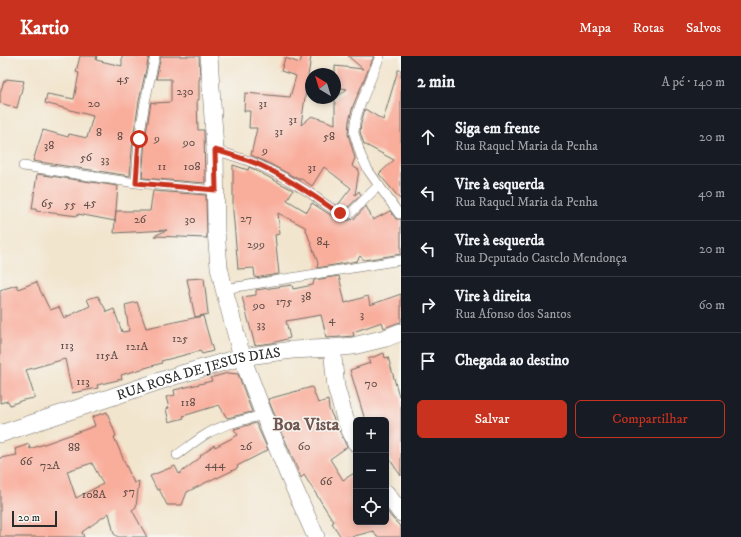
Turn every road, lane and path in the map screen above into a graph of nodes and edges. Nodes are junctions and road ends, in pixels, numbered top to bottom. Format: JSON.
{"nodes":[{"id":1,"x":155,"y":56,"type":"edge"},
{"id":2,"x":209,"y":56,"type":"edge"},
{"id":3,"x":380,"y":56,"type":"edge"},
{"id":4,"x":215,"y":150,"type":"junction"},
{"id":5,"x":23,"y":166,"type":"dead end"},
{"id":6,"x":136,"y":183,"type":"junction"},
{"id":7,"x":379,"y":185,"type":"junction"},
{"id":8,"x":216,"y":190,"type":"junction"},
{"id":9,"x":399,"y":214,"type":"dead end"},
{"id":10,"x":401,"y":260,"type":"edge"},
{"id":11,"x":224,"y":289,"type":"junction"},
{"id":12,"x":401,"y":332,"type":"edge"},
{"id":13,"x":332,"y":348,"type":"junction"},
{"id":14,"x":242,"y":357,"type":"junction"},
{"id":15,"x":264,"y":415,"type":"junction"},
{"id":16,"x":0,"y":434,"type":"edge"},
{"id":17,"x":353,"y":437,"type":"edge"},
{"id":18,"x":177,"y":455,"type":"dead end"},
{"id":19,"x":389,"y":497,"type":"edge"},
{"id":20,"x":401,"y":512,"type":"edge"},
{"id":21,"x":316,"y":537,"type":"edge"}],
"edges":[{"from":1,"to":6,"type":"lane"},
{"from":2,"to":4,"type":"street"},
{"from":3,"to":7,"type":"lane"},
{"from":4,"to":7,"type":"lane"},
{"from":4,"to":8,"type":"street"},
{"from":5,"to":6,"type":"lane"},
{"from":6,"to":8,"type":"lane"},
{"from":7,"to":9,"type":"lane"},
{"from":8,"to":11,"type":"street"},
{"from":10,"to":11,"type":"lane"},
{"from":11,"to":14,"type":"street"},
{"from":12,"to":13,"type":"street","name":"RUA ROSA DE JESUS DIAS"},
{"from":13,"to":14,"type":"street","name":"RUA ROSA DE JESUS DIAS"},
{"from":13,"to":17,"type":"street"},
{"from":14,"to":15,"type":"street"},
{"from":14,"to":16,"type":"street","name":"RUA ROSA DE JESUS DIAS"},
{"from":15,"to":18,"type":"lane"},
{"from":15,"to":21,"type":"street"},
{"from":19,"to":20,"type":"street"}]}
